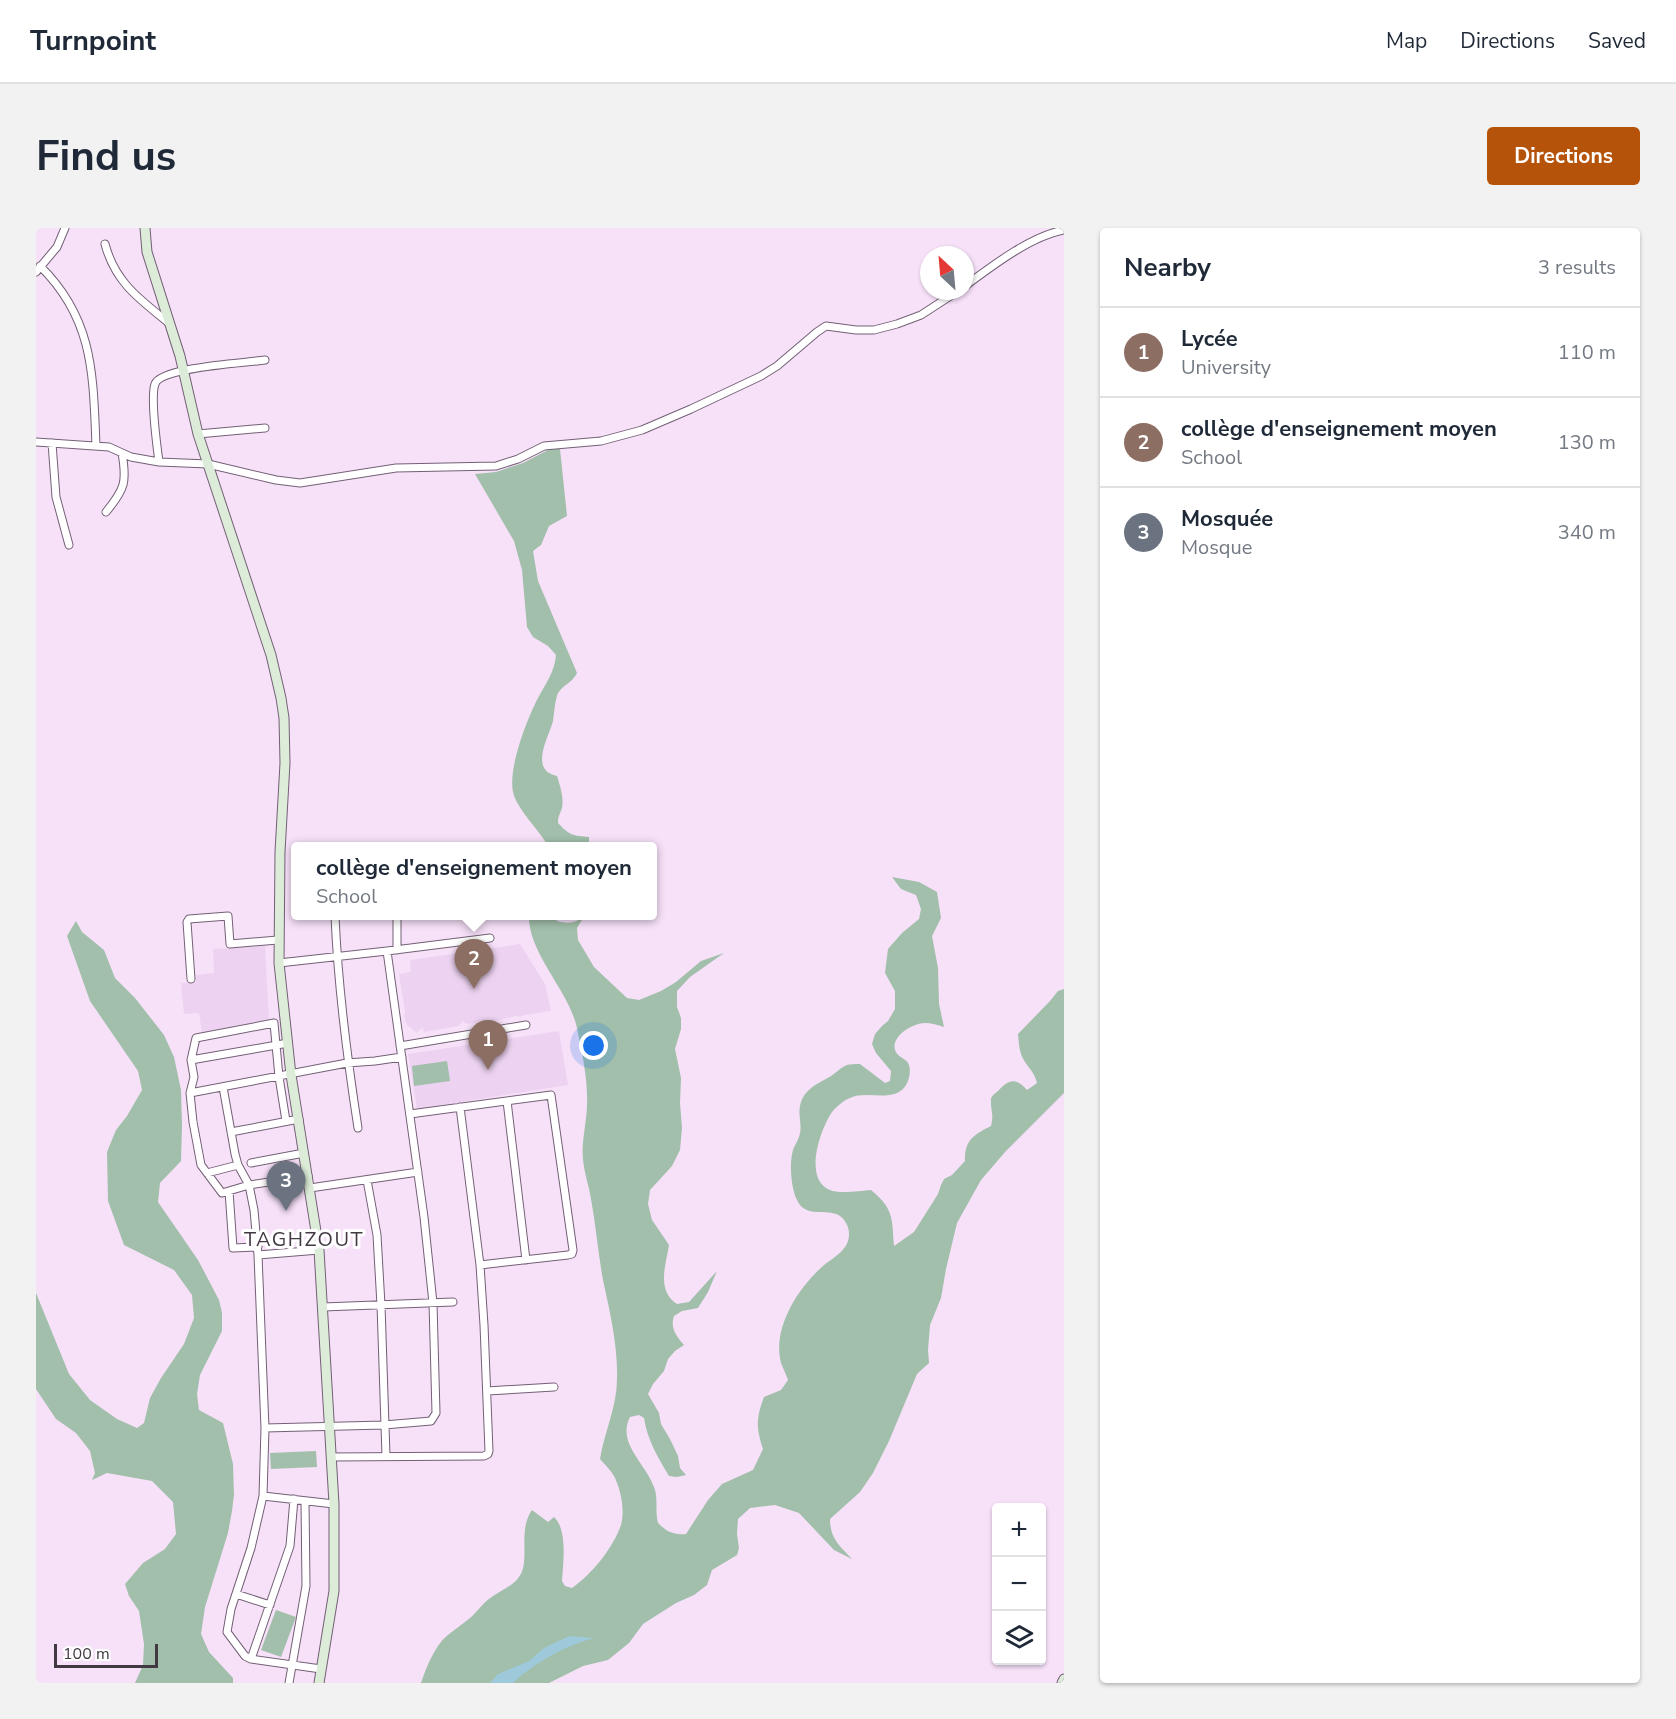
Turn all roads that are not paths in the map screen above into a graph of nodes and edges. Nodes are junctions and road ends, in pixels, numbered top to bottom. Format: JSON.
{"nodes":[{"id":1,"x":65,"y":228,"type":"edge"},
{"id":2,"x":146,"y":228,"type":"edge"},
{"id":3,"x":1064,"y":230,"type":"edge"},
{"id":4,"x":105,"y":244,"type":"dead end"},
{"id":5,"x":38,"y":269,"type":"edge"},
{"id":6,"x":974,"y":280,"type":"edge"},
{"id":7,"x":944,"y":300,"type":"edge"},
{"id":8,"x":169,"y":322,"type":"junction"},
{"id":9,"x":265,"y":360,"type":"dead end"},
{"id":10,"x":184,"y":370,"type":"junction"},
{"id":11,"x":265,"y":428,"type":"dead end"},
{"id":12,"x":198,"y":434,"type":"junction"},
{"id":13,"x":36,"y":442,"type":"edge"},
{"id":14,"x":52,"y":443,"type":"junction"},
{"id":15,"x":96,"y":445,"type":"junction"},
{"id":16,"x":123,"y":453,"type":"junction"},
{"id":17,"x":159,"y":462,"type":"junction"},
{"id":18,"x":208,"y":464,"type":"junction"},
{"id":19,"x":106,"y":512,"type":"dead end"},
{"id":20,"x":69,"y":545,"type":"dead end"},
{"id":21,"x":335,"y":920,"type":"edge"},
{"id":22,"x":397,"y":920,"type":"edge"},
{"id":23,"x":490,"y":938,"type":"dead end"},
{"id":24,"x":278,"y":940,"type":"junction"},
{"id":25,"x":397,"y":950,"type":"junction"},
{"id":26,"x":387,"y":951,"type":"junction"},
{"id":27,"x":337,"y":957,"type":"junction"},
{"id":28,"x":279,"y":963,"type":"junction"},
{"id":29,"x":191,"y":979,"type":"dead end"},
{"id":30,"x":526,"y":1025,"type":"dead end"},
{"id":31,"x":288,"y":1043,"type":"junction"},
{"id":32,"x":275,"y":1045,"type":"junction"},
{"id":33,"x":400,"y":1046,"type":"junction"},
{"id":34,"x":402,"y":1057,"type":"junction"},
{"id":35,"x":191,"y":1060,"type":"junction"},
{"id":36,"x":347,"y":1063,"type":"junction"},
{"id":37,"x":291,"y":1075,"type":"junction"},
{"id":38,"x":279,"y":1077,"type":"junction"},
{"id":39,"x":223,"y":1087,"type":"junction"},
{"id":40,"x":190,"y":1093,"type":"junction"},
{"id":41,"x":507,"y":1101,"type":"junction"},
{"id":42,"x":460,"y":1107,"type":"junction"},
{"id":43,"x":410,"y":1114,"type":"junction"},
{"id":44,"x":298,"y":1119,"type":"junction"},
{"id":45,"x":286,"y":1121,"type":"junction"},
{"id":46,"x":358,"y":1128,"type":"dead end"},
{"id":47,"x":231,"y":1132,"type":"junction"},
{"id":48,"x":304,"y":1153,"type":"junction"},
{"id":49,"x":251,"y":1163,"type":"dead end"},
{"id":50,"x":238,"y":1165,"type":"junction"},
{"id":51,"x":418,"y":1172,"type":"junction"},
{"id":52,"x":207,"y":1173,"type":"junction"},
{"id":53,"x":308,"y":1176,"type":"junction"},
{"id":54,"x":367,"y":1180,"type":"junction"},
{"id":55,"x":249,"y":1185,"type":"junction"},
{"id":56,"x":310,"y":1188,"type":"junction"},
{"id":57,"x":228,"y":1191,"type":"junction"},
{"id":58,"x":258,"y":1251,"type":"junction"},
{"id":59,"x":319,"y":1251,"type":"junction"},
{"id":60,"x":526,"y":1260,"type":"junction"},
{"id":61,"x":480,"y":1265,"type":"junction"},
{"id":62,"x":453,"y":1302,"type":"dead end"},
{"id":63,"x":433,"y":1303,"type":"junction"},
{"id":64,"x":381,"y":1305,"type":"junction"},
{"id":65,"x":323,"y":1307,"type":"junction"},
{"id":66,"x":555,"y":1387,"type":"dead end"},
{"id":67,"x":487,"y":1391,"type":"junction"},
{"id":68,"x":384,"y":1425,"type":"junction"},
{"id":69,"x":329,"y":1426,"type":"junction"},
{"id":70,"x":265,"y":1428,"type":"junction"},
{"id":71,"x":386,"y":1456,"type":"junction"},
{"id":72,"x":331,"y":1457,"type":"junction"},
{"id":73,"x":263,"y":1496,"type":"junction"},
{"id":74,"x":294,"y":1500,"type":"junction"},
{"id":75,"x":305,"y":1501,"type":"junction"},
{"id":76,"x":333,"y":1504,"type":"junction"},
{"id":77,"x":236,"y":1594,"type":"junction"},
{"id":78,"x":270,"y":1605,"type":"junction"},
{"id":79,"x":250,"y":1659,"type":"junction"},
{"id":80,"x":292,"y":1665,"type":"junction"},
{"id":81,"x":321,"y":1669,"type":"junction"},
{"id":82,"x":289,"y":1683,"type":"edge"},
{"id":83,"x":319,"y":1683,"type":"edge"}],
"edges":[{"from":1,"to":5,"type":"street"},
{"from":2,"to":8,"type":"main road"},
{"from":3,"to":6,"type":"street"},
{"from":4,"to":8,"type":"street"},
{"from":5,"to":15,"type":"street"},
{"from":7,"to":18,"type":"street"},
{"from":8,"to":10,"type":"main road"},
{"from":9,"to":10,"type":"street"},
{"from":10,"to":12,"type":"main road"},
{"from":10,"to":17,"type":"street"},
{"from":11,"to":12,"type":"street"},
{"from":12,"to":18,"type":"main road"},
{"from":13,"to":14,"type":"street"},
{"from":14,"to":15,"type":"street"},
{"from":14,"to":20,"type":"street"},
{"from":15,"to":16,"type":"street"},
{"from":16,"to":17,"type":"street"},
{"from":16,"to":19,"type":"street"},
{"from":17,"to":18,"type":"street"},
{"from":18,"to":24,"type":"main road"},
{"from":21,"to":27,"type":"street"},
{"from":22,"to":25,"type":"street"},
{"from":23,"to":25,"type":"street"},
{"from":24,"to":28,"type":"main road"},
{"from":24,"to":29,"type":"street"},
{"from":25,"to":26,"type":"street"},
{"from":26,"to":27,"type":"street"},
{"from":26,"to":33,"type":"street"},
{"from":27,"to":28,"type":"street"},
{"from":27,"to":36,"type":"street"},
{"from":28,"to":31,"type":"main road"},
{"from":30,"to":33,"type":"street"},
{"from":31,"to":32,"type":"street"},
{"from":31,"to":37,"type":"main road"},
{"from":32,"to":35,"type":"street"},
{"from":32,"to":35,"type":"street"},
{"from":32,"to":38,"type":"street"},
{"from":33,"to":34,"type":"street"},
{"from":34,"to":36,"type":"street"},
{"from":34,"to":43,"type":"street"},
{"from":35,"to":40,"type":"street"},
{"from":36,"to":37,"type":"street"},
{"from":36,"to":46,"type":"street"},
{"from":37,"to":38,"type":"street"},
{"from":37,"to":44,"type":"main road"},
{"from":38,"to":39,"type":"street"},
{"from":38,"to":45,"type":"street"},
{"from":39,"to":40,"type":"street"},
{"from":39,"to":47,"type":"street"},
{"from":40,"to":52,"type":"street"},
{"from":41,"to":42,"type":"street"},
{"from":41,"to":60,"type":"street"},
{"from":41,"to":60,"type":"street"},
{"from":42,"to":43,"type":"street"},
{"from":42,"to":61,"type":"street"},
{"from":43,"to":51,"type":"street"},
{"from":44,"to":45,"type":"street"},
{"from":44,"to":48,"type":"main road"},
{"from":45,"to":47,"type":"street"},
{"from":47,"to":50,"type":"street"},
{"from":48,"to":49,"type":"street"},
{"from":48,"to":53,"type":"main road"},
{"from":50,"to":52,"type":"street"},
{"from":50,"to":55,"type":"street"},
{"from":51,"to":54,"type":"street"},
{"from":51,"to":63,"type":"street"},
{"from":52,"to":57,"type":"street"},
{"from":53,"to":55,"type":"street"},
{"from":53,"to":56,"type":"main road"},
{"from":54,"to":56,"type":"street"},
{"from":54,"to":64,"type":"street"},
{"from":55,"to":57,"type":"street"},
{"from":55,"to":58,"type":"street"},
{"from":56,"to":59,"type":"main road"},
{"from":57,"to":58,"type":"street"},
{"from":58,"to":59,"type":"street"},
{"from":58,"to":70,"type":"street"},
{"from":59,"to":65,"type":"main road"},
{"from":60,"to":61,"type":"street"},
{"from":61,"to":67,"type":"street"},
{"from":62,"to":63,"type":"street"},
{"from":63,"to":64,"type":"street"},
{"from":63,"to":68,"type":"street"},
{"from":64,"to":65,"type":"street"},
{"from":64,"to":68,"type":"street"},
{"from":65,"to":69,"type":"main road"},
{"from":66,"to":67,"type":"street"},
{"from":67,"to":71,"type":"street"},
{"from":68,"to":69,"type":"street"},
{"from":68,"to":71,"type":"street"},
{"from":69,"to":70,"type":"street"},
{"from":69,"to":72,"type":"main road"},
{"from":70,"to":73,"type":"street"},
{"from":71,"to":72,"type":"street"},
{"from":72,"to":76,"type":"main road"},
{"from":73,"to":74,"type":"street"},
{"from":73,"to":77,"type":"street"},
{"from":74,"to":75,"type":"street"},
{"from":74,"to":78,"type":"street"},
{"from":75,"to":76,"type":"street"},
{"from":75,"to":80,"type":"street"},
{"from":76,"to":81,"type":"main road"},
{"from":77,"to":78,"type":"street"},
{"from":77,"to":79,"type":"street"},
{"from":78,"to":79,"type":"street"},
{"from":79,"to":80,"type":"street"},
{"from":80,"to":81,"type":"street"},
{"from":80,"to":82,"type":"street"},
{"from":81,"to":83,"type":"main road"}]}
